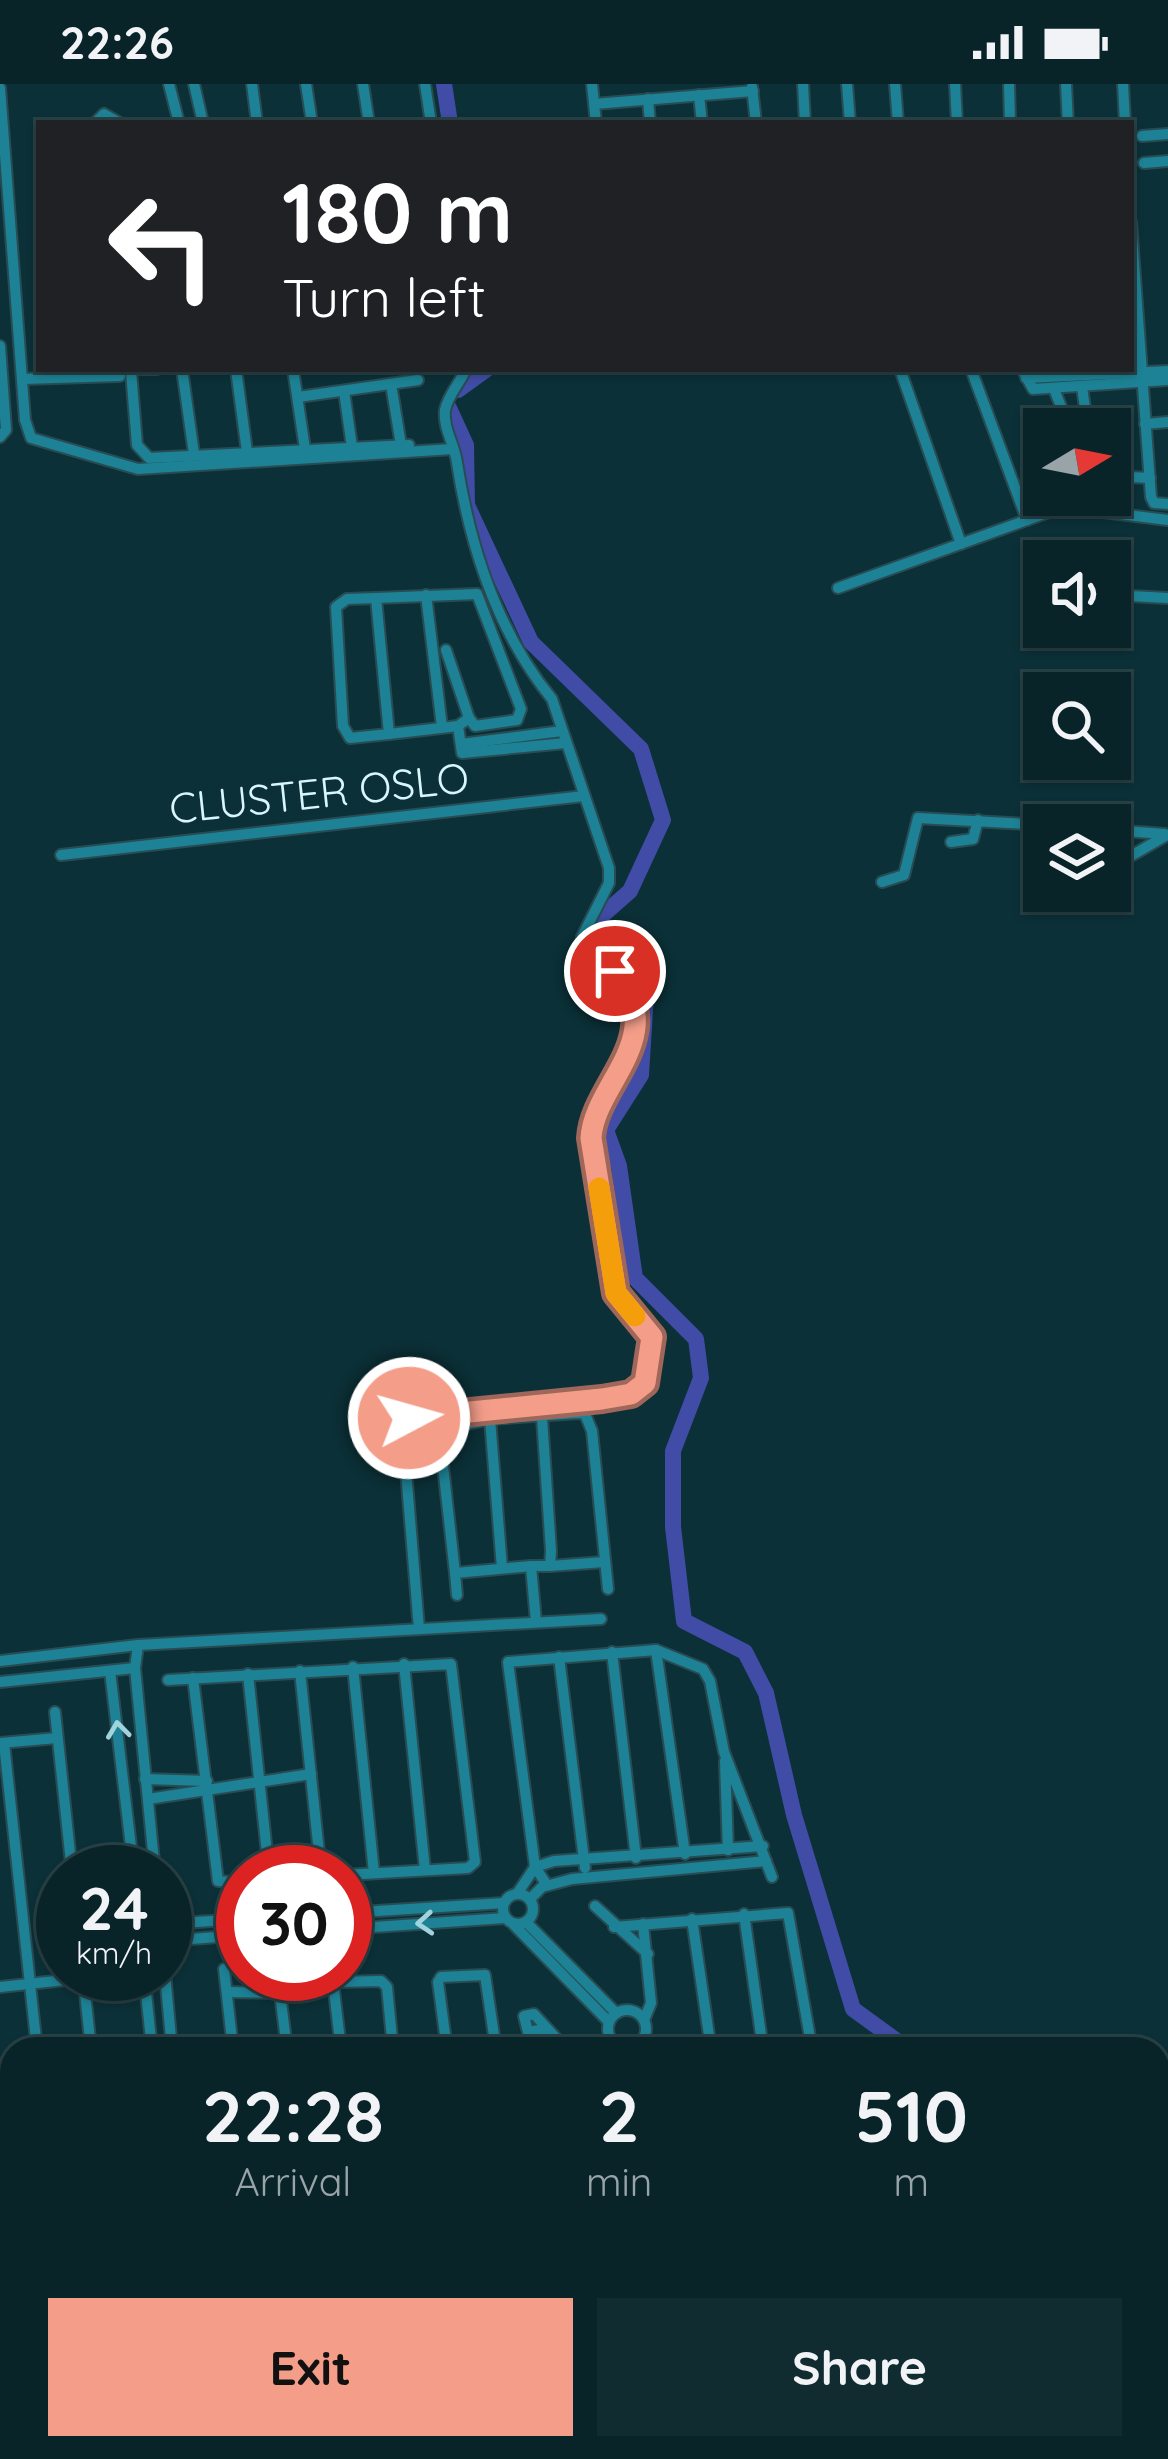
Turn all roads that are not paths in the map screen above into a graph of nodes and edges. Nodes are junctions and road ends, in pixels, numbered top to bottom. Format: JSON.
{"nodes":[{"id":1,"x":169,"y":84,"type":"edge"},
{"id":2,"x":194,"y":84,"type":"edge"},
{"id":3,"x":252,"y":84,"type":"edge"},
{"id":4,"x":306,"y":84,"type":"edge"},
{"id":5,"x":363,"y":84,"type":"edge"},
{"id":6,"x":424,"y":84,"type":"edge"},
{"id":7,"x":592,"y":84,"type":"edge"},
{"id":8,"x":803,"y":84,"type":"edge"},
{"id":9,"x":848,"y":84,"type":"edge"},
{"id":10,"x":895,"y":84,"type":"edge"},
{"id":11,"x":955,"y":84,"type":"edge"},
{"id":12,"x":1009,"y":84,"type":"edge"},
{"id":13,"x":1066,"y":84,"type":"edge"},
{"id":14,"x":1123,"y":84,"type":"edge"},
{"id":15,"x":0,"y":88,"type":"edge"},
{"id":16,"x":753,"y":88,"type":"edge"},
{"id":17,"x":699,"y":95,"type":"junction"},
{"id":18,"x":648,"y":100,"type":"junction"},
{"id":19,"x":595,"y":104,"type":"junction"},
{"id":20,"x":178,"y":120,"type":"edge"},
{"id":21,"x":202,"y":120,"type":"edge"},
{"id":22,"x":257,"y":120,"type":"edge"},
{"id":23,"x":312,"y":120,"type":"edge"},
{"id":24,"x":369,"y":120,"type":"edge"},
{"id":25,"x":430,"y":120,"type":"edge"},
{"id":26,"x":596,"y":120,"type":"edge"},
{"id":27,"x":650,"y":120,"type":"edge"},
{"id":28,"x":702,"y":120,"type":"edge"},
{"id":29,"x":756,"y":120,"type":"edge"},
{"id":30,"x":806,"y":120,"type":"edge"},
{"id":31,"x":850,"y":120,"type":"edge"},
{"id":32,"x":898,"y":120,"type":"edge"},
{"id":33,"x":957,"y":120,"type":"edge"},
{"id":34,"x":1010,"y":120,"type":"edge"},
{"id":35,"x":1067,"y":120,"type":"edge"},
{"id":36,"x":1125,"y":120,"type":"edge"},
{"id":37,"x":1168,"y":134,"type":"edge"},
{"id":38,"x":1142,"y":136,"type":"dead end"},
{"id":39,"x":1168,"y":161,"type":"edge"},
{"id":40,"x":1144,"y":163,"type":"dead end"},
{"id":41,"x":1134,"y":268,"type":"edge"},
{"id":42,"x":0,"y":346,"type":"edge"},
{"id":43,"x":127,"y":372,"type":"edge"},
{"id":44,"x":182,"y":372,"type":"edge"},
{"id":45,"x":236,"y":372,"type":"edge"},
{"id":46,"x":294,"y":372,"type":"edge"},
{"id":47,"x":464,"y":372,"type":"edge"},
{"id":48,"x":901,"y":372,"type":"edge"},
{"id":49,"x":972,"y":372,"type":"edge"},
{"id":50,"x":1024,"y":373,"type":"edge"},
{"id":51,"x":1168,"y":375,"type":"edge"},
{"id":52,"x":1098,"y":376,"type":"edge"},
{"id":53,"x":1141,"y":377,"type":"junction"},
{"id":54,"x":22,"y":379,"type":"junction"},
{"id":55,"x":418,"y":380,"type":"dead end"},
{"id":56,"x":1046,"y":381,"type":"edge"},
{"id":57,"x":391,"y":384,"type":"junction"},
{"id":58,"x":1082,"y":387,"type":"junction"},
{"id":59,"x":344,"y":391,"type":"junction"},
{"id":60,"x":298,"y":397,"type":"junction"},
{"id":61,"x":1060,"y":408,"type":"edge"},
{"id":62,"x":1085,"y":408,"type":"edge"},
{"id":63,"x":25,"y":420,"type":"junction"},
{"id":64,"x":1168,"y":422,"type":"edge"},
{"id":65,"x":1145,"y":424,"type":"junction"},
{"id":66,"x":4,"y":431,"type":"edge"},
{"id":67,"x":31,"y":438,"type":"junction"},
{"id":68,"x":352,"y":447,"type":"junction"},
{"id":69,"x":305,"y":449,"type":"junction"},
{"id":70,"x":453,"y":449,"type":"junction"},
{"id":71,"x":248,"y":452,"type":"junction"},
{"id":72,"x":194,"y":454,"type":"junction"},
{"id":73,"x":1131,"y":477,"type":"edge"},
{"id":74,"x":1150,"y":478,"type":"junction"},
{"id":75,"x":1168,"y":504,"type":"edge"},
{"id":76,"x":1027,"y":520,"type":"junction"},
{"id":77,"x":1168,"y":520,"type":"edge"},
{"id":78,"x":961,"y":544,"type":"junction"},
{"id":79,"x":838,"y":588,"type":"dead end"},
{"id":80,"x":426,"y":596,"type":"junction"},
{"id":81,"x":1131,"y":596,"type":"edge"},
{"id":82,"x":376,"y":598,"type":"junction"},
{"id":83,"x":1168,"y":598,"type":"edge"},
{"id":84,"x":446,"y":650,"type":"dead end"},
{"id":85,"x":464,"y":722,"type":"junction"},
{"id":86,"x":442,"y":727,"type":"junction"},
{"id":87,"x":389,"y":734,"type":"junction"},
{"id":88,"x":564,"y":737,"type":"junction"},
{"id":89,"x":584,"y":796,"type":"junction"},
{"id":90,"x":979,"y":820,"type":"junction"},
{"id":91,"x":1023,"y":823,"type":"edge"},
{"id":92,"x":1131,"y":832,"type":"edge"},
{"id":93,"x":1167,"y":835,"type":"edge"},
{"id":94,"x":951,"y":842,"type":"dead end"},
{"id":95,"x":61,"y":855,"type":"dead end"},
{"id":96,"x":1131,"y":856,"type":"edge"},
{"id":97,"x":883,"y":882,"type":"dead end"},
{"id":98,"x":542,"y":1418,"type":"junction"},
{"id":99,"x":490,"y":1419,"type":"junction"},
{"id":100,"x":604,"y":1562,"type":"junction"},
{"id":101,"x":531,"y":1566,"type":"junction"},
{"id":102,"x":550,"y":1566,"type":"junction"},
{"id":103,"x":502,"y":1568,"type":"junction"},
{"id":104,"x":455,"y":1573,"type":"junction"},
{"id":105,"x":608,"y":1589,"type":"dead end"},
{"id":106,"x":458,"y":1594,"type":"dead end"},
{"id":107,"x":601,"y":1619,"type":"dead end"},
{"id":108,"x":536,"y":1622,"type":"junction"},
{"id":109,"x":419,"y":1629,"type":"junction"},
{"id":110,"x":138,"y":1645,"type":"junction"},
{"id":111,"x":656,"y":1650,"type":"junction"},
{"id":112,"x":612,"y":1652,"type":"junction"},
{"id":113,"x":560,"y":1657,"type":"junction"},
{"id":114,"x":0,"y":1661,"type":"edge"},
{"id":115,"x":404,"y":1664,"type":"junction"},
{"id":116,"x":353,"y":1667,"type":"junction"},
{"id":117,"x":135,"y":1668,"type":"junction"},
{"id":118,"x":110,"y":1671,"type":"junction"},
{"id":119,"x":300,"y":1671,"type":"junction"},
{"id":120,"x":248,"y":1674,"type":"junction"},
{"id":121,"x":193,"y":1678,"type":"junction"},
{"id":122,"x":168,"y":1680,"type":"dead end"},
{"id":123,"x":0,"y":1682,"type":"edge"},
{"id":124,"x":55,"y":1712,"type":"dead end"},
{"id":125,"x":58,"y":1738,"type":"junction"},
{"id":126,"x":2,"y":1743,"type":"edge"},
{"id":127,"x":724,"y":1752,"type":"junction"},
{"id":128,"x":311,"y":1774,"type":"junction"},
{"id":129,"x":172,"y":1777,"type":"junction"},
{"id":130,"x":259,"y":1781,"type":"junction"},
{"id":131,"x":203,"y":1785,"type":"junction"},
{"id":132,"x":125,"y":1787,"type":"junction"},
{"id":133,"x":146,"y":1788,"type":"junction"},
{"id":134,"x":175,"y":1795,"type":"junction"},
{"id":135,"x":69,"y":1845,"type":"edge"},
{"id":136,"x":131,"y":1845,"type":"edge"},
{"id":137,"x":152,"y":1845,"type":"edge"},
{"id":138,"x":266,"y":1845,"type":"edge"},
{"id":139,"x":318,"y":1845,"type":"edge"},
{"id":140,"x":763,"y":1846,"type":"junction"},
{"id":141,"x":728,"y":1850,"type":"junction"},
{"id":142,"x":710,"y":1851,"type":"junction"},
{"id":143,"x":685,"y":1854,"type":"junction"},
{"id":144,"x":661,"y":1856,"type":"junction"},
{"id":145,"x":636,"y":1858,"type":"junction"},
{"id":146,"x":584,"y":1861,"type":"junction"},
{"id":147,"x":766,"y":1862,"type":"junction"},
{"id":148,"x":535,"y":1867,"type":"junction"},
{"id":149,"x":712,"y":1867,"type":"junction"},
{"id":150,"x":216,"y":1868,"type":"edge"},
{"id":151,"x":425,"y":1870,"type":"junction"},
{"id":152,"x":664,"y":1871,"type":"junction"},
{"id":153,"x":374,"y":1873,"type":"joint"},
{"id":154,"x":772,"y":1877,"type":"dead end"},
{"id":155,"x":586,"y":1878,"type":"junction"},
{"id":156,"x":547,"y":1885,"type":"junction"},
{"id":157,"x":523,"y":1896,"type":"junction"},
{"id":158,"x":504,"y":1903,"type":"junction"},
{"id":159,"x":595,"y":1906,"type":"dead end"},
{"id":160,"x":372,"y":1910,"type":"edge"},
{"id":161,"x":744,"y":1914,"type":"junction"},
{"id":162,"x":692,"y":1919,"type":"junction"},
{"id":163,"x":515,"y":1922,"type":"junction"},
{"id":164,"x":643,"y":1924,"type":"junction"},
{"id":165,"x":614,"y":1927,"type":"junction"},
{"id":166,"x":372,"y":1928,"type":"edge"},
{"id":167,"x":648,"y":1954,"type":"junction"},
{"id":168,"x":372,"y":1980,"type":"edge"},
{"id":169,"x":36,"y":1983,"type":"edge"},
{"id":170,"x":30,"y":1984,"type":"junction"},
{"id":171,"x":0,"y":1987,"type":"edge"},
{"id":172,"x":86,"y":2001,"type":"edge"},
{"id":173,"x":148,"y":2001,"type":"edge"},
{"id":174,"x":168,"y":2001,"type":"edge"},
{"id":175,"x":228,"y":2001,"type":"edge"},
{"id":176,"x":281,"y":2001,"type":"edge"},
{"id":177,"x":335,"y":2001,"type":"edge"},
{"id":178,"x":612,"y":2017,"type":"junction"},
{"id":179,"x":644,"y":2020,"type":"junction"},
{"id":180,"x":37,"y":2037,"type":"edge"},
{"id":181,"x":90,"y":2037,"type":"edge"},
{"id":182,"x":151,"y":2037,"type":"edge"},
{"id":183,"x":171,"y":2037,"type":"edge"},
{"id":184,"x":232,"y":2037,"type":"edge"},
{"id":185,"x":286,"y":2037,"type":"edge"},
{"id":186,"x":339,"y":2037,"type":"edge"},
{"id":187,"x":392,"y":2037,"type":"edge"},
{"id":188,"x":446,"y":2037,"type":"edge"},
{"id":189,"x":495,"y":2037,"type":"edge"},
{"id":190,"x":610,"y":2037,"type":"edge"},
{"id":191,"x":644,"y":2037,"type":"edge"},
{"id":192,"x":709,"y":2037,"type":"edge"},
{"id":193,"x":762,"y":2037,"type":"edge"},
{"id":194,"x":810,"y":2037,"type":"edge"}],
"edges":[{"from":1,"to":20,"type":"street"},
{"from":2,"to":21,"type":"street"},
{"from":3,"to":22,"type":"street"},
{"from":4,"to":23,"type":"street"},
{"from":5,"to":24,"type":"street"},
{"from":6,"to":25,"type":"street"},
{"from":7,"to":19,"type":"street"},
{"from":8,"to":30,"type":"street"},
{"from":9,"to":31,"type":"street"},
{"from":10,"to":32,"type":"street"},
{"from":11,"to":33,"type":"street"},
{"from":12,"to":34,"type":"street"},
{"from":13,"to":35,"type":"street"},
{"from":14,"to":36,"type":"street"},
{"from":15,"to":54,"type":"street"},
{"from":16,"to":17,"type":"street"},
{"from":16,"to":29,"type":"street"},
{"from":17,"to":18,"type":"street"},
{"from":17,"to":28,"type":"street"},
{"from":18,"to":19,"type":"street"},
{"from":18,"to":27,"type":"street"},
{"from":19,"to":26,"type":"street"},
{"from":37,"to":38,"type":"street"},
{"from":39,"to":40,"type":"street"},
{"from":41,"to":53,"type":"street"},
{"from":42,"to":66,"type":"street"},
{"from":43,"to":54,"type":"street"},
{"from":43,"to":72,"type":"street"},
{"from":44,"to":72,"type":"street"},
{"from":45,"to":71,"type":"street"},
{"from":46,"to":60,"type":"street"},
{"from":47,"to":70,"type":"street"},
{"from":48,"to":78,"type":"street"},
{"from":49,"to":76,"type":"street"},
{"from":50,"to":56,"type":"street"},
{"from":51,"to":53,"type":"street"},
{"from":52,"to":53,"type":"street"},
{"from":52,"to":56,"type":"street"},
{"from":52,"to":58,"type":"street"},
{"from":53,"to":65,"type":"street"},
{"from":54,"to":63,"type":"street"},
{"from":55,"to":57,"type":"street"},
{"from":56,"to":58,"type":"street"},
{"from":56,"to":61,"type":"street"},
{"from":57,"to":59,"type":"street"},
{"from":57,"to":68,"type":"street"},
{"from":58,"to":62,"type":"street"},
{"from":59,"to":60,"type":"street"},
{"from":59,"to":68,"type":"street"},
{"from":60,"to":69,"type":"street"},
{"from":63,"to":66,"type":"street"},
{"from":63,"to":67,"type":"street"},
{"from":64,"to":65,"type":"street"},
{"from":65,"to":74,"type":"street"},
{"from":66,"to":67,"type":"street"},
{"from":67,"to":70,"type":"street"},
{"from":68,"to":69,"type":"street"},
{"from":69,"to":71,"type":"street"},
{"from":70,"to":88,"type":"street"},
{"from":71,"to":72,"type":"street"},
{"from":73,"to":74,"type":"street"},
{"from":74,"to":75,"type":"street"},
{"from":76,"to":77,"type":"street"},
{"from":76,"to":78,"type":"street"},
{"from":78,"to":79,"type":"street"},
{"from":80,"to":82,"type":"street"},
{"from":80,"to":85,"type":"street"},
{"from":80,"to":86,"type":"street"},
{"from":81,"to":83,"type":"street"},
{"from":82,"to":87,"type":"street"},
{"from":82,"to":87,"type":"street"},
{"from":84,"to":85,"type":"street"},
{"from":85,"to":86,"type":"street"},
{"from":85,"to":88,"type":"street"},
{"from":86,"to":87,"type":"street"},
{"from":88,"to":89,"type":"street"},
{"from":89,"to":95,"type":"street","name":"CLUSTER OSLO"},
{"from":89,"to":109,"type":"street"},
{"from":90,"to":91,"type":"street"},
{"from":90,"to":94,"type":"street"},
{"from":90,"to":97,"type":"street"},
{"from":92,"to":93,"type":"street"},
{"from":93,"to":96,"type":"street"},
{"from":98,"to":99,"type":"street"},
{"from":98,"to":100,"type":"street"},
{"from":98,"to":102,"type":"street"},
{"from":99,"to":103,"type":"street"},
{"from":99,"to":104,"type":"street"},
{"from":100,"to":102,"type":"street"},
{"from":100,"to":105,"type":"street"},
{"from":101,"to":102,"type":"street"},
{"from":101,"to":103,"type":"street"},
{"from":101,"to":108,"type":"street"},
{"from":103,"to":104,"type":"street"},
{"from":104,"to":106,"type":"street"},
{"from":107,"to":108,"type":"street"},
{"from":108,"to":109,"type":"street"},
{"from":109,"to":110,"type":"street"},
{"from":110,"to":114,"type":"street"},
{"from":110,"to":117,"type":"street"},
{"from":111,"to":112,"type":"street"},
{"from":111,"to":127,"type":"street"},
{"from":111,"to":143,"type":"street"},
{"from":112,"to":113,"type":"street"},
{"from":112,"to":145,"type":"street"},
{"from":113,"to":146,"type":"street"},
{"from":113,"to":148,"type":"street"},
{"from":115,"to":116,"type":"street"},
{"from":115,"to":151,"type":"street"},
{"from":115,"to":151,"type":"street"},
{"from":116,"to":119,"type":"street"},
{"from":116,"to":153,"type":"street"},
{"from":117,"to":118,"type":"street"},
{"from":117,"to":133,"type":"street"},
{"from":118,"to":123,"type":"street"},
{"from":132,"to":118,"type":"street","one_way":true},
{"from":119,"to":120,"type":"street"},
{"from":119,"to":128,"type":"street"},
{"from":120,"to":121,"type":"street"},
{"from":120,"to":130,"type":"street"},
{"from":121,"to":122,"type":"street"},
{"from":121,"to":131,"type":"street"},
{"from":124,"to":125,"type":"street"},
{"from":125,"to":126,"type":"street"},
{"from":125,"to":135,"type":"street"},
{"from":126,"to":170,"type":"street"},
{"from":127,"to":140,"type":"street"},
{"from":127,"to":141,"type":"street"},
{"from":128,"to":130,"type":"street"},
{"from":128,"to":139,"type":"street"},
{"from":129,"to":131,"type":"street"},
{"from":129,"to":133,"type":"street"},
{"from":129,"to":134,"type":"street"},
{"from":130,"to":131,"type":"street"},
{"from":130,"to":138,"type":"street"},
{"from":131,"to":134,"type":"street"},
{"from":131,"to":150,"type":"street"},
{"from":132,"to":133,"type":"street"},
{"from":132,"to":136,"type":"street"},
{"from":133,"to":134,"type":"street"},
{"from":133,"to":137,"type":"street"},
{"from":140,"to":141,"type":"street"},
{"from":140,"to":147,"type":"street"},
{"from":141,"to":142,"type":"street"},
{"from":142,"to":143,"type":"street"},
{"from":142,"to":149,"type":"street"},
{"from":143,"to":144,"type":"street"},
{"from":144,"to":145,"type":"street"},
{"from":144,"to":152,"type":"street"},
{"from":145,"to":146,"type":"street"},
{"from":146,"to":148,"type":"street"},
{"from":146,"to":155,"type":"street"},
{"from":147,"to":149,"type":"street"},
{"from":147,"to":154,"type":"street"},
{"from":148,"to":156,"type":"street"},
{"from":148,"to":157,"type":"street"},
{"from":149,"to":152,"type":"street"},
{"from":151,"to":153,"type":"street"},
{"from":152,"to":155,"type":"street"},
{"from":155,"to":156,"type":"street"},
{"from":156,"to":157,"type":"street"},
{"from":157,"to":158,"type":"street"},
{"from":157,"to":163,"type":"street"},
{"from":158,"to":160,"type":"street"},
{"from":158,"to":163,"type":"street"},
{"from":159,"to":165,"type":"street"},
{"from":161,"to":162,"type":"street"},
{"from":161,"to":193,"type":"street"},
{"from":161,"to":194,"type":"street"},
{"from":162,"to":164,"type":"street"},
{"from":162,"to":192,"type":"street"},
{"from":163,"to":166,"type":"street","one_way":true},
{"from":163,"to":178,"type":"street"},
{"from":164,"to":165,"type":"street"},
{"from":164,"to":167,"type":"street"},
{"from":165,"to":167,"type":"street"},
{"from":167,"to":179,"type":"street"},
{"from":168,"to":187,"type":"street"},
{"from":169,"to":170,"type":"street"},
{"from":170,"to":171,"type":"street"},
{"from":170,"to":180,"type":"street"},
{"from":172,"to":181,"type":"street"},
{"from":173,"to":182,"type":"street"},
{"from":174,"to":183,"type":"street"},
{"from":175,"to":184,"type":"street"},
{"from":176,"to":185,"type":"street"},
{"from":177,"to":186,"type":"street"},
{"from":178,"to":179,"type":"street"},
{"from":178,"to":190,"type":"street"},
{"from":179,"to":191,"type":"street"},
{"from":188,"to":189,"type":"street"}]}
